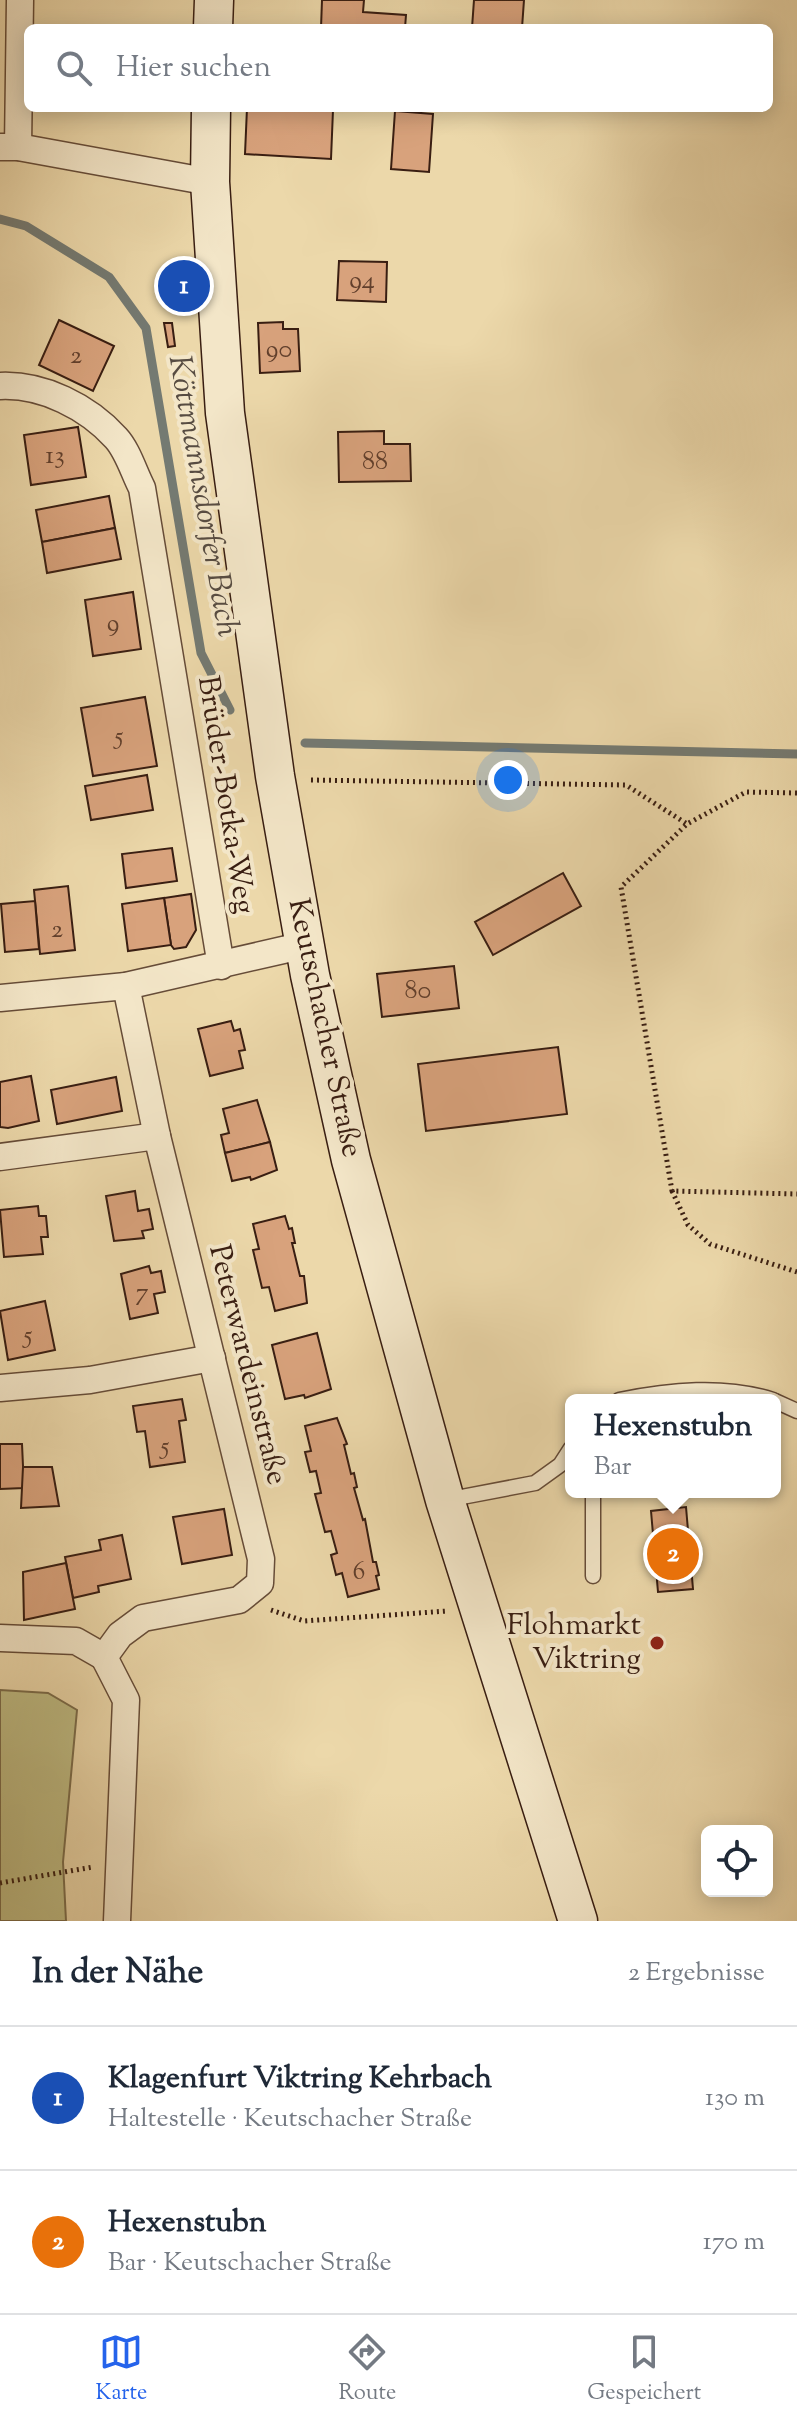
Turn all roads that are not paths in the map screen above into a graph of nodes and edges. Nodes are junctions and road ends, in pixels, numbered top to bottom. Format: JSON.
{"nodes":[{"id":1,"x":20,"y":0,"type":"edge"},
{"id":2,"x":214,"y":0,"type":"edge"},
{"id":3,"x":213,"y":24,"type":"edge"},
{"id":4,"x":211,"y":112,"type":"edge"},
{"id":5,"x":9,"y":147,"type":"edge"},
{"id":6,"x":210,"y":182,"type":"junction"},
{"id":7,"x":0,"y":386,"type":"edge"},
{"id":8,"x":305,"y":945,"type":"junction"},
{"id":9,"x":221,"y":966,"type":"junction"},
{"id":10,"x":126,"y":986,"type":"junction"},
{"id":11,"x":0,"y":998,"type":"edge"},
{"id":12,"x":157,"y":1136,"type":"junction"},
{"id":13,"x":0,"y":1157,"type":"edge"},
{"id":14,"x":212,"y":1358,"type":"junction"},
{"id":15,"x":0,"y":1388,"type":"edge"},
{"id":16,"x":668,"y":1394,"type":"edge"},
{"id":17,"x":756,"y":1394,"type":"edge"},
{"id":18,"x":565,"y":1457,"type":"edge"},
{"id":19,"x":593,"y":1498,"type":"edge"},
{"id":20,"x":445,"y":1500,"type":"junction"},
{"id":21,"x":593,"y":1576,"type":"dead end"},
{"id":22,"x":0,"y":1638,"type":"edge"},
{"id":23,"x":104,"y":1657,"type":"junction"},
{"id":24,"x":117,"y":1921,"type":"edge"},
{"id":25,"x":578,"y":1921,"type":"edge"}],
"edges":[{"from":1,"to":5,"type":"street"},
{"from":2,"to":3,"type":"main road"},
{"from":4,"to":6,"type":"main road","name":"Keutschacher Straße"},
{"from":5,"to":6,"type":"street"},
{"from":6,"to":8,"type":"main road","name":"Keutschacher Straße"},
{"from":7,"to":9,"type":"street","name":"Brüder-Botka-Weg"},
{"from":8,"to":9,"type":"street"},
{"from":8,"to":20,"type":"main road","name":"Keutschacher Straße"},
{"from":9,"to":10,"type":"street"},
{"from":10,"to":11,"type":"street"},
{"from":10,"to":12,"type":"street","name":"Peterwardeinstraße"},
{"from":12,"to":13,"type":"street"},
{"from":12,"to":14,"type":"street","name":"Peterwardeinstraße"},
{"from":14,"to":15,"type":"street"},
{"from":14,"to":23,"type":"street","name":"Peterwardeinstraße"},
{"from":16,"to":17,"type":"lane"},
{"from":18,"to":20,"type":"lane"},
{"from":19,"to":21,"type":"lane"},
{"from":20,"to":25,"type":"main road","name":"Keutschacher Straße"},
{"from":22,"to":23,"type":"street"},
{"from":23,"to":24,"type":"street"}]}
